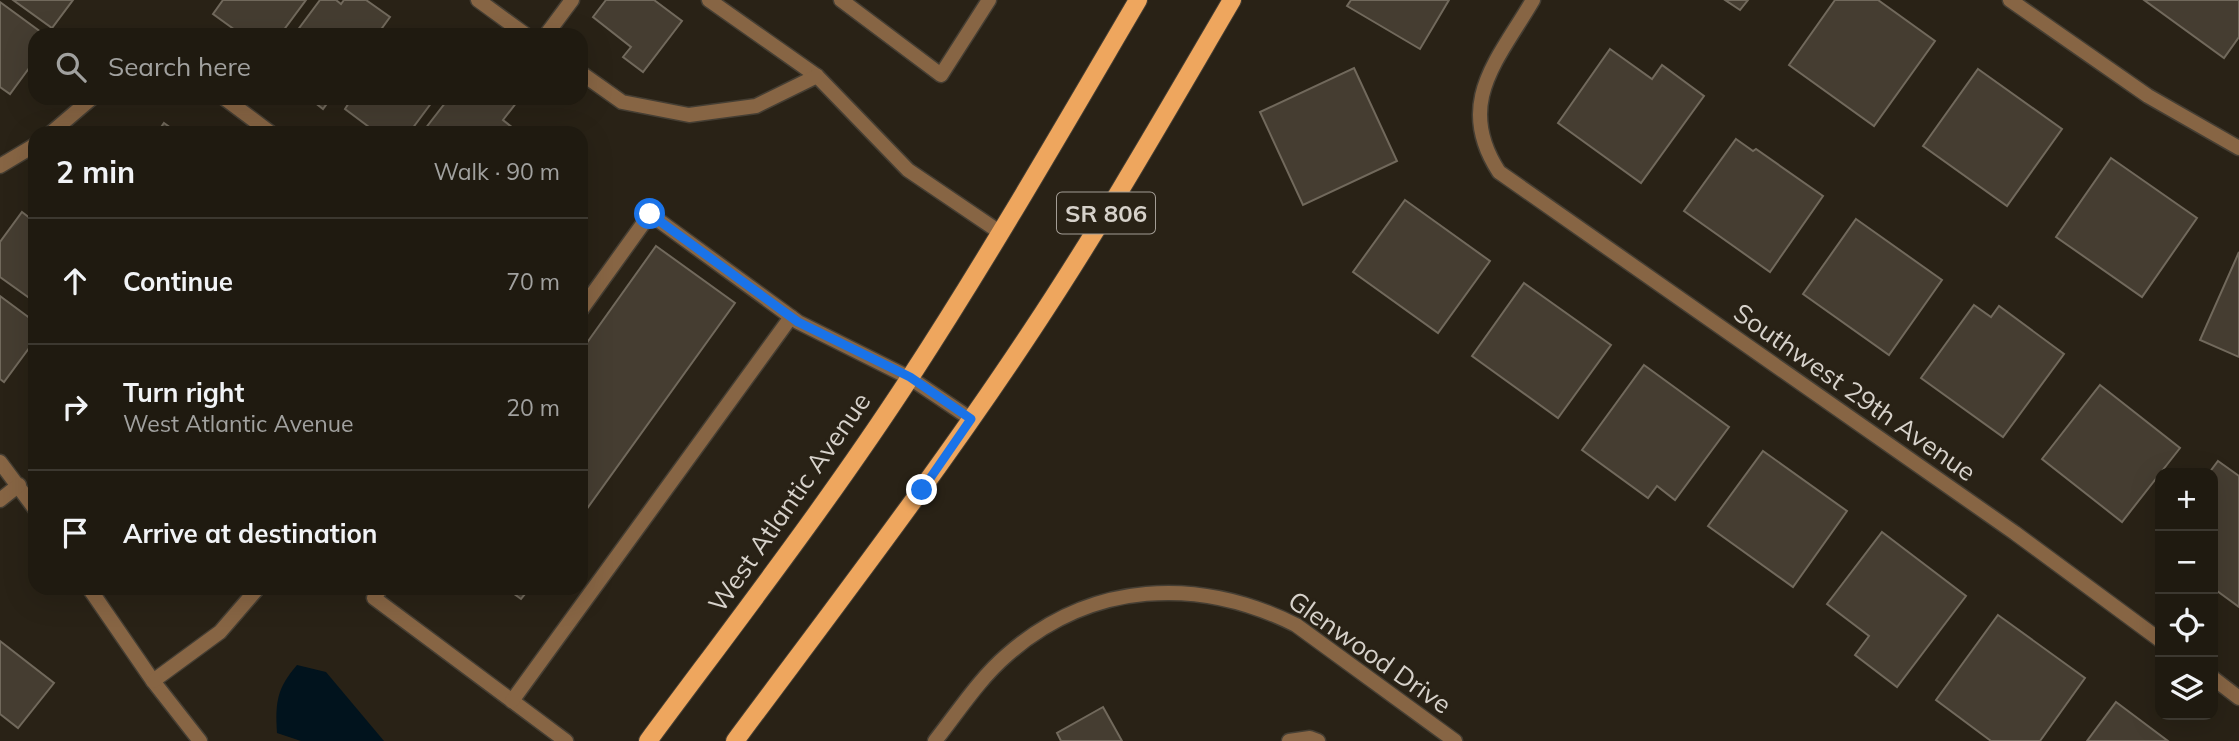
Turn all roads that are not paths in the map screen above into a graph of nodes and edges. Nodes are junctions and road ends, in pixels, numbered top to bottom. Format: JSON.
{"nodes":[{"id":1,"x":478,"y":0,"type":"edge"},
{"id":2,"x":572,"y":0,"type":"edge"},
{"id":3,"x":709,"y":0,"type":"edge"},
{"id":4,"x":841,"y":0,"type":"edge"},
{"id":5,"x":989,"y":0,"type":"edge"},
{"id":6,"x":1138,"y":0,"type":"edge"},
{"id":7,"x":1232,"y":0,"type":"edge"},
{"id":8,"x":1533,"y":0,"type":"edge"},
{"id":9,"x":2010,"y":0,"type":"edge"},
{"id":10,"x":516,"y":28,"type":"edge"},
{"id":11,"x":551,"y":28,"type":"edge"},
{"id":12,"x":817,"y":76,"type":"junction"},
{"id":13,"x":588,"y":78,"type":"edge"},
{"id":14,"x":84,"y":105,"type":"edge"},
{"id":15,"x":233,"y":105,"type":"edge"},
{"id":16,"x":59,"y":126,"type":"edge"},
{"id":17,"x":262,"y":126,"type":"edge"},
{"id":18,"x":28,"y":148,"type":"edge"},
{"id":19,"x":2239,"y":148,"type":"edge"},
{"id":20,"x":0,"y":166,"type":"edge"},
{"id":21,"x":1001,"y":233,"type":"junction"},
{"id":22,"x":588,"y":300,"type":"edge"},
{"id":23,"x":791,"y":317,"type":"junction"},
{"id":24,"x":910,"y":377,"type":"junction"},
{"id":25,"x":971,"y":419,"type":"junction"},
{"id":26,"x":0,"y":462,"type":"edge"},
{"id":27,"x":19,"y":485,"type":"junction"},
{"id":28,"x":28,"y":498,"type":"edge"},
{"id":29,"x":0,"y":500,"type":"edge"},
{"id":30,"x":94,"y":595,"type":"edge"},
{"id":31,"x":252,"y":595,"type":"edge"},
{"id":32,"x":376,"y":595,"type":"edge"},
{"id":33,"x":2155,"y":636,"type":"edge"},
{"id":34,"x":153,"y":681,"type":"junction"},
{"id":35,"x":2218,"y":682,"type":"edge"},
{"id":36,"x":2239,"y":698,"type":"edge"},
{"id":37,"x":512,"y":701,"type":"junction"},
{"id":38,"x":200,"y":741,"type":"edge"},
{"id":39,"x":566,"y":741,"type":"edge"},
{"id":40,"x":648,"y":741,"type":"edge"},
{"id":41,"x":735,"y":741,"type":"edge"},
{"id":42,"x":935,"y":741,"type":"edge"},
{"id":43,"x":1289,"y":741,"type":"edge"},
{"id":44,"x":1318,"y":741,"type":"edge"},
{"id":45,"x":1455,"y":741,"type":"edge"}],
"edges":[{"from":1,"to":10,"type":"street"},
{"from":2,"to":11,"type":"street"},
{"from":3,"to":12,"type":"street"},
{"from":4,"to":5,"type":"street"},
{"from":6,"to":21,"type":"main road","name":"West Atlantic Avenue","number":"SR 806"},
{"from":7,"to":25,"type":"main road","number":"SR 806"},
{"from":8,"to":33,"type":"street","name":"Southwest 29th Avenue"},
{"from":9,"to":19,"type":"street"},
{"from":12,"to":13,"type":"street"},
{"from":12,"to":21,"type":"street"},
{"from":14,"to":16,"type":"street"},
{"from":15,"to":17,"type":"street"},
{"from":18,"to":20,"type":"street"},
{"from":21,"to":24,"type":"main road","name":"West Atlantic Avenue","number":"SR 806"},
{"from":22,"to":23,"type":"street"},
{"from":23,"to":24,"type":"street"},
{"from":23,"to":37,"type":"street"},
{"from":24,"to":25,"type":"street"},
{"from":24,"to":40,"type":"main road","name":"West Atlantic Avenue","number":"SR 806"},
{"from":25,"to":41,"type":"main road","number":"SR 806"},
{"from":26,"to":27,"type":"street"},
{"from":27,"to":28,"type":"street"},
{"from":27,"to":29,"type":"street"},
{"from":30,"to":34,"type":"street"},
{"from":31,"to":34,"type":"street"},
{"from":32,"to":37,"type":"street"},
{"from":34,"to":38,"type":"street"},
{"from":35,"to":36,"type":"street"},
{"from":37,"to":39,"type":"street"},
{"from":42,"to":45,"type":"street","name":"Glenwood Drive"},
{"from":43,"to":44,"type":"street"}]}
